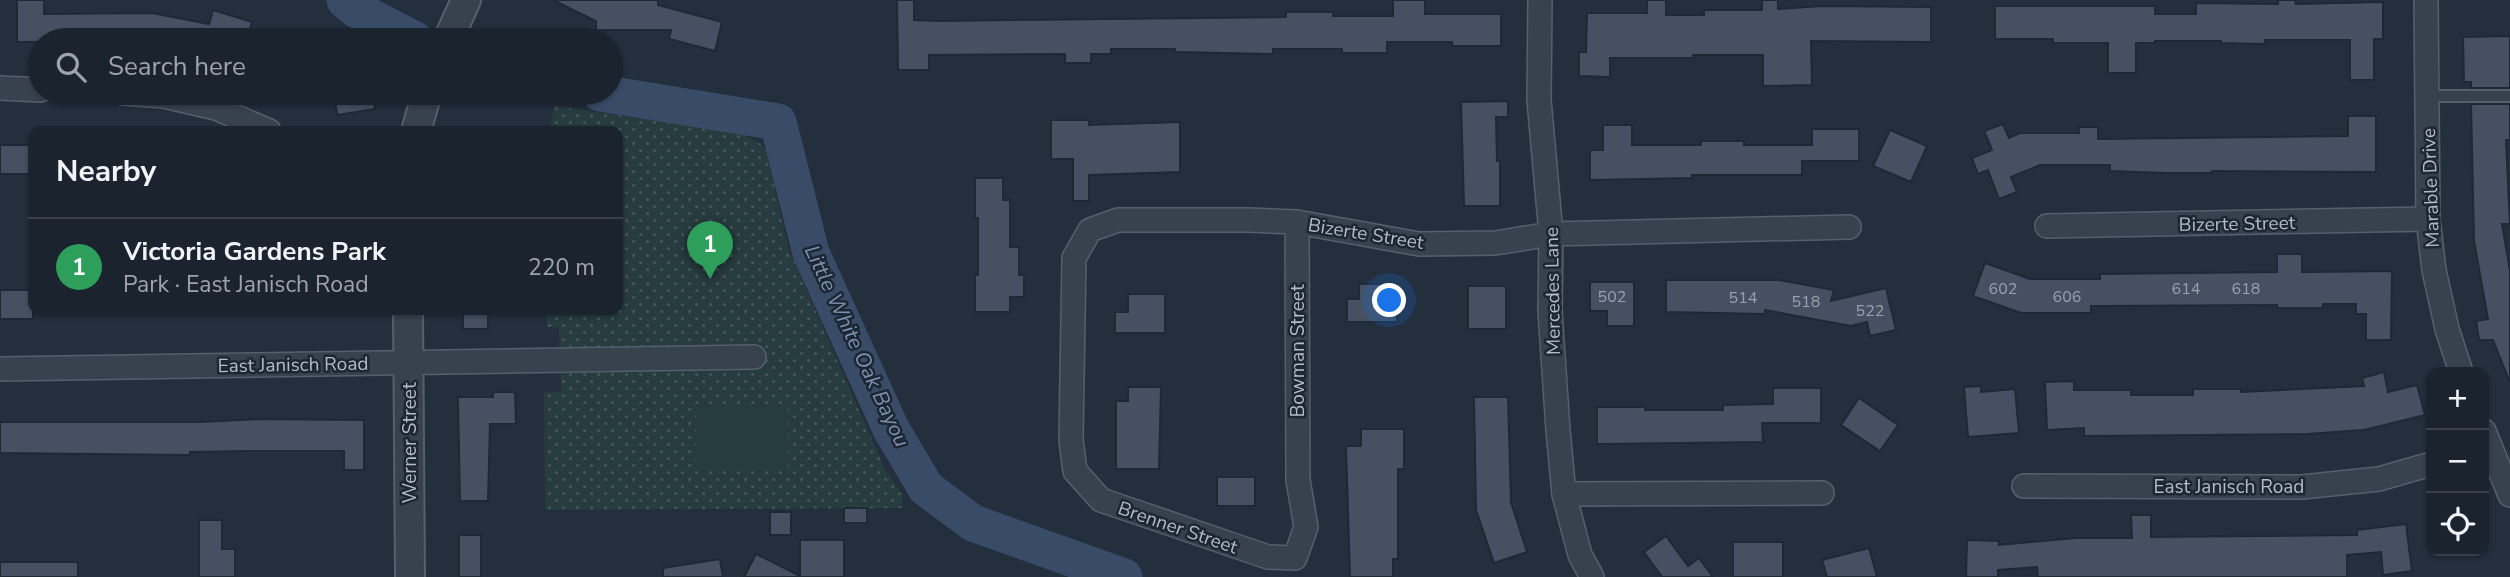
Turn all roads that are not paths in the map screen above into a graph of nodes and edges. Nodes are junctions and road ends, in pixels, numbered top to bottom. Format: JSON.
{"nodes":[{"id":1,"x":466,"y":0,"type":"edge"},
{"id":2,"x":1540,"y":0,"type":"edge"},
{"id":3,"x":2426,"y":0,"type":"edge"},
{"id":4,"x":452,"y":28,"type":"edge"},
{"id":5,"x":0,"y":88,"type":"edge"},
{"id":6,"x":28,"y":89,"type":"edge"},
{"id":7,"x":2427,"y":96,"type":"junction"},
{"id":8,"x":2510,"y":96,"type":"edge"},
{"id":9,"x":203,"y":105,"type":"edge"},
{"id":10,"x":424,"y":105,"type":"edge"},
{"id":11,"x":257,"y":126,"type":"edge"},
{"id":12,"x":417,"y":126,"type":"edge"},
{"id":13,"x":2428,"y":219,"type":"junction"},
{"id":14,"x":1297,"y":222,"type":"junction"},
{"id":15,"x":2047,"y":226,"type":"dead end"},
{"id":16,"x":1849,"y":227,"type":"dead end"},
{"id":17,"x":1552,"y":234,"type":"junction"},
{"id":18,"x":1073,"y":306,"type":"joint"},
{"id":19,"x":408,"y":315,"type":"edge"},
{"id":20,"x":754,"y":357,"type":"dead end"},
{"id":21,"x":409,"y":362,"type":"junction"},
{"id":22,"x":2459,"y":367,"type":"edge"},
{"id":23,"x":0,"y":369,"type":"edge"},
{"id":24,"x":2489,"y":447,"type":"edge"},
{"id":25,"x":2426,"y":465,"type":"edge"},
{"id":26,"x":1298,"y":480,"type":"joint"},
{"id":27,"x":2024,"y":486,"type":"dead end"},
{"id":28,"x":1822,"y":494,"type":"dead end"},
{"id":29,"x":1564,"y":495,"type":"junction"},
{"id":30,"x":2510,"y":495,"type":"edge"},
{"id":31,"x":410,"y":577,"type":"edge"},
{"id":32,"x":1592,"y":577,"type":"edge"}],
"edges":[{"from":1,"to":4,"type":"street"},
{"from":2,"to":17,"type":"street","name":"Mercedes Lane"},
{"from":3,"to":7,"type":"street","name":"Marable Drive"},
{"from":5,"to":6,"type":"street"},
{"from":7,"to":8,"type":"lane"},
{"from":7,"to":13,"type":"street","name":"Marable Drive"},
{"from":9,"to":11,"type":"street"},
{"from":10,"to":12,"type":"street"},
{"from":13,"to":15,"type":"street","name":"Bizerte Street"},
{"from":13,"to":22,"type":"street","name":"Marable Drive"},
{"from":14,"to":17,"type":"street","name":"Bizerte Street"},
{"from":14,"to":18,"type":"street","name":"Bizerte Street"},
{"from":14,"to":26,"type":"street","name":"Bowman Street"},
{"from":16,"to":17,"type":"street","name":"Bizerte Street"},
{"from":17,"to":29,"type":"street","name":"Mercedes Lane"},
{"from":18,"to":26,"type":"street","name":"Brenner Street"},
{"from":19,"to":21,"type":"street","name":"Werner Street"},
{"from":20,"to":21,"type":"street","name":"East Janisch Road"},
{"from":21,"to":23,"type":"street","name":"East Janisch Road"},
{"from":21,"to":31,"type":"street","name":"Werner Street"},
{"from":24,"to":30,"type":"street"},
{"from":25,"to":27,"type":"street","name":"East Janisch Road"},
{"from":28,"to":29,"type":"street"},
{"from":29,"to":32,"type":"street","name":"Mercedes Lane"}]}
